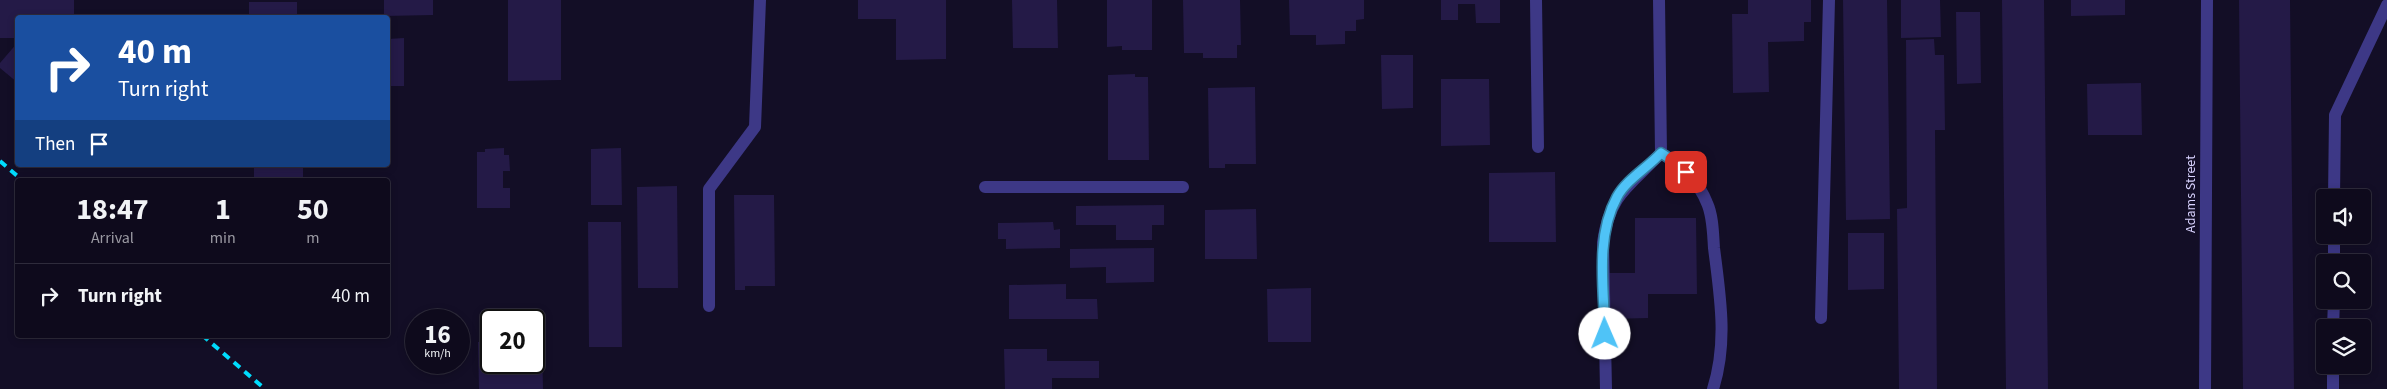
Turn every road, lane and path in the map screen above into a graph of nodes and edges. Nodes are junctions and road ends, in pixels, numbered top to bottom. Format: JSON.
{"nodes":[{"id":1,"x":760,"y":0,"type":"edge"},
{"id":2,"x":1536,"y":0,"type":"edge"},
{"id":3,"x":1660,"y":0,"type":"edge"},
{"id":4,"x":1829,"y":0,"type":"edge"},
{"id":5,"x":2207,"y":0,"type":"edge"},
{"id":6,"x":2387,"y":5,"type":"edge"},
{"id":7,"x":1538,"y":147,"type":"dead end"},
{"id":8,"x":1661,"y":153,"type":"junction"},
{"id":9,"x":985,"y":187,"type":"dead end"},
{"id":10,"x":1183,"y":187,"type":"dead end"},
{"id":11,"x":2334,"y":189,"type":"edge"},
{"id":12,"x":709,"y":306,"type":"dead end"},
{"id":13,"x":1821,"y":318,"type":"dead end"},
{"id":14,"x":2333,"y":374,"type":"edge"},
{"id":15,"x":1606,"y":389,"type":"edge"},
{"id":16,"x":1713,"y":389,"type":"edge"},
{"id":17,"x":2205,"y":389,"type":"edge"},
{"id":18,"x":2333,"y":389,"type":"edge"}],
"edges":[{"from":1,"to":12,"type":"street"},
{"from":2,"to":7,"type":"street"},
{"from":3,"to":8,"type":"street"},
{"from":4,"to":13,"type":"street"},
{"from":5,"to":17,"type":"street","name":"Adams Street"},
{"from":6,"to":11,"type":"street"},
{"from":8,"to":15,"type":"street"},
{"from":8,"to":16,"type":"street"},
{"from":9,"to":10,"type":"street"},
{"from":14,"to":18,"type":"street"}]}
